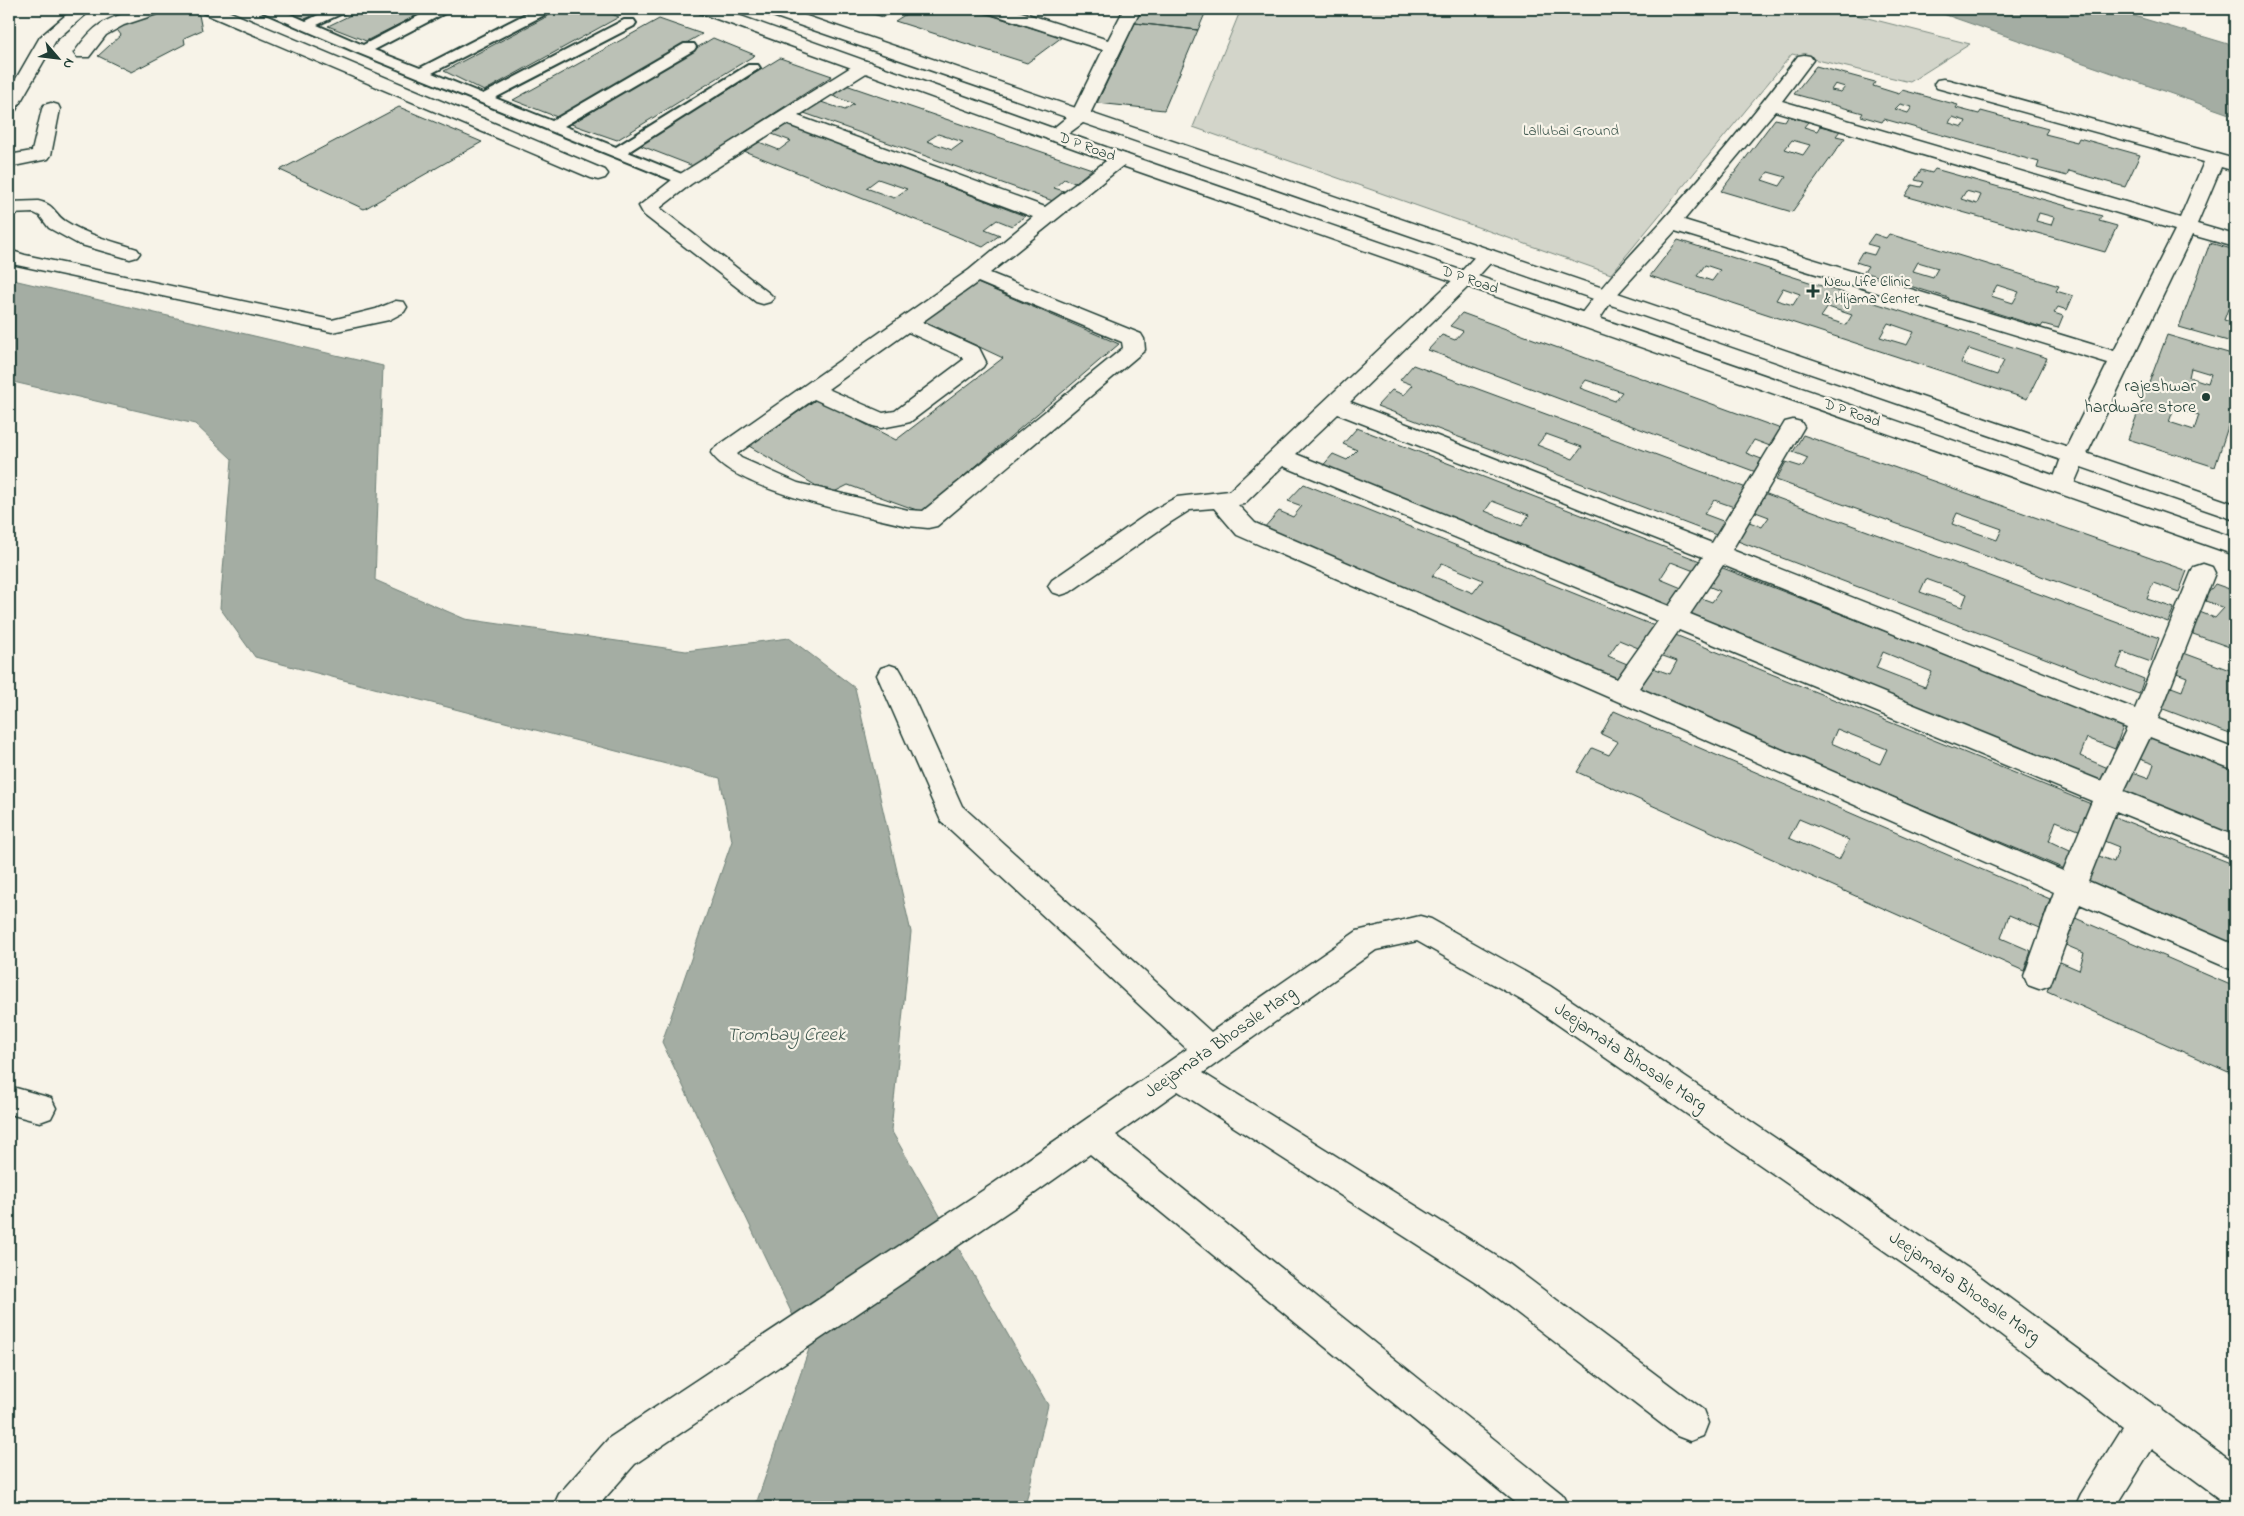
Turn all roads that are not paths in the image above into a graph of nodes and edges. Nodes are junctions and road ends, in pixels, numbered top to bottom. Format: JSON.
{"nodes":[{"id":1,"x":83,"y":9,"type":"edge"},
{"id":2,"x":154,"y":9,"type":"edge"},
{"id":3,"x":209,"y":9,"type":"edge"},
{"id":4,"x":268,"y":9,"type":"edge"},
{"id":5,"x":340,"y":9,"type":"edge"},
{"id":6,"x":442,"y":9,"type":"edge"},
{"id":7,"x":545,"y":9,"type":"edge"},
{"id":8,"x":706,"y":9,"type":"edge"},
{"id":9,"x":770,"y":9,"type":"edge"},
{"id":10,"x":994,"y":9,"type":"edge"},
{"id":11,"x":1132,"y":9,"type":"edge"},
{"id":12,"x":629,"y":23,"type":"dead end"},
{"id":13,"x":306,"y":26,"type":"junction"},
{"id":14,"x":689,"y":47,"type":"dead end"},
{"id":15,"x":1113,"y":47,"type":"junction"},
{"id":16,"x":363,"y":50,"type":"junction"},
{"id":17,"x":83,"y":53,"type":"dead end"},
{"id":18,"x":1804,"y":60,"type":"dead end"},
{"id":19,"x":865,"y":66,"type":"junction"},
{"id":20,"x":754,"y":68,"type":"dead end"},
{"id":21,"x":421,"y":73,"type":"junction"},
{"id":22,"x":1943,"y":84,"type":"dead end"},
{"id":23,"x":483,"y":99,"type":"junction"},
{"id":24,"x":1771,"y":104,"type":"junction"},
{"id":25,"x":9,"y":106,"type":"edge"},
{"id":26,"x":51,"y":109,"type":"dead end"},
{"id":27,"x":1080,"y":116,"type":"junction"},
{"id":28,"x":784,"y":117,"type":"junction"},
{"id":29,"x":552,"y":127,"type":"junction"},
{"id":30,"x":1054,"y":135,"type":"junction"},
{"id":31,"x":617,"y":153,"type":"junction"},
{"id":32,"x":1120,"y":159,"type":"junction"},
{"id":33,"x":2215,"y":159,"type":"junction"},
{"id":34,"x":9,"y":161,"type":"edge"},
{"id":35,"x":2235,"y":165,"type":"edge"},
{"id":36,"x":598,"y":174,"type":"dead end"},
{"id":37,"x":684,"y":180,"type":"junction"},
{"id":38,"x":9,"y":208,"type":"edge"},
{"id":39,"x":1047,"y":215,"type":"junction"},
{"id":40,"x":1671,"y":223,"type":"junction"},
{"id":41,"x":2186,"y":227,"type":"junction"},
{"id":42,"x":2235,"y":241,"type":"edge"},
{"id":43,"x":130,"y":253,"type":"dead end"},
{"id":44,"x":1487,"y":255,"type":"junction"},
{"id":45,"x":9,"y":256,"type":"edge"},
{"id":46,"x":976,"y":274,"type":"junction"},
{"id":47,"x":1465,"y":279,"type":"junction"},
{"id":48,"x":1606,"y":295,"type":"junction"},
{"id":49,"x":763,"y":298,"type":"dead end"},
{"id":50,"x":396,"y":306,"type":"dead end"},
{"id":51,"x":1587,"y":321,"type":"junction"},
{"id":52,"x":907,"y":323,"type":"junction"},
{"id":53,"x":2120,"y":360,"type":"junction"},
{"id":54,"x":812,"y":390,"type":"junction"},
{"id":55,"x":1334,"y":404,"type":"junction"},
{"id":56,"x":1793,"y":427,"type":"dead end"},
{"id":57,"x":1280,"y":456,"type":"junction"},
{"id":58,"x":2073,"y":458,"type":"junction"},
{"id":59,"x":2062,"y":486,"type":"junction"},
{"id":60,"x":1220,"y":500,"type":"junction"},
{"id":61,"x":2235,"y":510,"type":"edge"},
{"id":62,"x":2235,"y":546,"type":"edge"},
{"id":63,"x":1718,"y":554,"type":"junction"},
{"id":64,"x":2203,"y":573,"type":"dead end"},
{"id":65,"x":1061,"y":586,"type":"dead end"},
{"id":66,"x":1675,"y":618,"type":"junction"},
{"id":67,"x":890,"y":675,"type":"dead end"},
{"id":68,"x":1622,"y":693,"type":"junction"},
{"id":69,"x":2143,"y":723,"type":"junction"},
{"id":70,"x":2235,"y":760,"type":"edge"},
{"id":71,"x":2108,"y":796,"type":"junction"},
{"id":72,"x":2235,"y":848,"type":"edge"},
{"id":73,"x":2071,"y":887,"type":"junction"},
{"id":74,"x":2235,"y":958,"type":"edge"},
{"id":75,"x":2039,"y":976,"type":"dead end"},
{"id":76,"x":1210,"y":1051,"type":"junction"},
{"id":77,"x":1177,"y":1074,"type":"junction"},
{"id":78,"x":9,"y":1100,"type":"edge"},
{"id":79,"x":40,"y":1108,"type":"dead end"},
{"id":80,"x":1090,"y":1135,"type":"junction"},
{"id":81,"x":2148,"y":1421,"type":"junction"},
{"id":82,"x":1690,"y":1423,"type":"dead end"},
{"id":83,"x":2235,"y":1488,"type":"edge"},
{"id":84,"x":601,"y":1490,"type":"edge"},
{"id":85,"x":572,"y":1507,"type":"edge"},
{"id":86,"x":1549,"y":1507,"type":"edge"},
{"id":87,"x":2094,"y":1507,"type":"edge"}],
"edges":[{"from":1,"to":25,"type":"street"},
{"from":2,"to":17,"type":"street"},
{"from":3,"to":36,"type":"street"},
{"from":4,"to":13,"type":"lane"},
{"from":5,"to":13,"type":"lane"},
{"from":6,"to":16,"type":"lane"},
{"from":7,"to":21,"type":"lane"},
{"from":8,"to":19,"type":"street","name":"D P Road"},
{"from":9,"to":27,"type":"street","name":"D P Road"},
{"from":10,"to":15,"type":"street"},
{"from":11,"to":15,"type":"street"},
{"from":12,"to":23,"type":"lane"},
{"from":13,"to":16,"type":"lane"},
{"from":14,"to":29,"type":"lane"},
{"from":15,"to":27,"type":"street"},
{"from":16,"to":21,"type":"lane"},
{"from":18,"to":24,"type":"street"},
{"from":19,"to":28,"type":"street"},
{"from":19,"to":30,"type":"street","name":"D P Road"},
{"from":20,"to":31,"type":"lane"},
{"from":21,"to":23,"type":"lane"},
{"from":22,"to":33,"type":"street"},
{"from":23,"to":29,"type":"lane"},
{"from":24,"to":40,"type":"street"},
{"from":24,"to":41,"type":"street"},
{"from":26,"to":34,"type":"street"},
{"from":27,"to":30,"type":"street"},
{"from":27,"to":44,"type":"street","name":"D P Road"},
{"from":28,"to":37,"type":"street"},
{"from":28,"to":39,"type":"street"},
{"from":29,"to":31,"type":"lane"},
{"from":30,"to":32,"type":"street","name":"D P Road"},
{"from":31,"to":37,"type":"lane"},
{"from":32,"to":39,"type":"street"},
{"from":32,"to":47,"type":"street","name":"D P Road"},
{"from":33,"to":35,"type":"street"},
{"from":33,"to":41,"type":"street"},
{"from":37,"to":49,"type":"street"},
{"from":38,"to":43,"type":"street"},
{"from":39,"to":46,"type":"street"},
{"from":40,"to":48,"type":"street"},
{"from":40,"to":53,"type":"street"},
{"from":41,"to":42,"type":"street"},
{"from":41,"to":53,"type":"street"},
{"from":44,"to":47,"type":"street"},
{"from":44,"to":48,"type":"street","name":"D P Road"},
{"from":45,"to":50,"type":"street"},
{"from":46,"to":52,"type":"street"},
{"from":46,"to":54,"type":"street"},
{"from":47,"to":51,"type":"street","name":"D P Road"},
{"from":47,"to":55,"type":"street"},
{"from":48,"to":51,"type":"street"},
{"from":48,"to":58,"type":"street","name":"D P Road"},
{"from":51,"to":59,"type":"street","name":"D P Road"},
{"from":52,"to":54,"type":"street"},
{"from":52,"to":54,"type":"street"},
{"from":53,"to":58,"type":"street"},
{"from":55,"to":57,"type":"street"},
{"from":55,"to":63,"type":"street"},
{"from":56,"to":63,"type":"street"},
{"from":57,"to":60,"type":"street"},
{"from":57,"to":66,"type":"street"},
{"from":58,"to":59,"type":"street"},
{"from":58,"to":61,"type":"street","name":"D P Road"},
{"from":59,"to":62,"type":"street","name":"D P Road"},
{"from":60,"to":65,"type":"street"},
{"from":60,"to":68,"type":"street"},
{"from":63,"to":66,"type":"street"},
{"from":63,"to":69,"type":"street"},
{"from":64,"to":69,"type":"street"},
{"from":66,"to":68,"type":"street"},
{"from":66,"to":71,"type":"street"},
{"from":67,"to":76,"type":"street"},
{"from":68,"to":73,"type":"street"},
{"from":69,"to":70,"type":"street"},
{"from":69,"to":71,"type":"street"},
{"from":71,"to":72,"type":"street"},
{"from":71,"to":73,"type":"street"},
{"from":73,"to":74,"type":"street"},
{"from":73,"to":75,"type":"street"},
{"from":76,"to":77,"type":"street","name":"Jeejamata Bhosale Marg"},
{"from":76,"to":81,"type":"street","name":"Jeejamata Bhosale Marg"},
{"from":77,"to":80,"type":"street","name":"Jeejamata Bhosale Marg"},
{"from":77,"to":82,"type":"street"},
{"from":78,"to":79,"type":"street"},
{"from":80,"to":84,"type":"street","name":"Jeejamata Bhosale Marg"},
{"from":80,"to":86,"type":"street"},
{"from":81,"to":83,"type":"street","name":"Jeejamata Bhosale Marg"},
{"from":81,"to":87,"type":"street"},
{"from":84,"to":85,"type":"street","name":"Jeejamata Bhosale Marg"}]}
